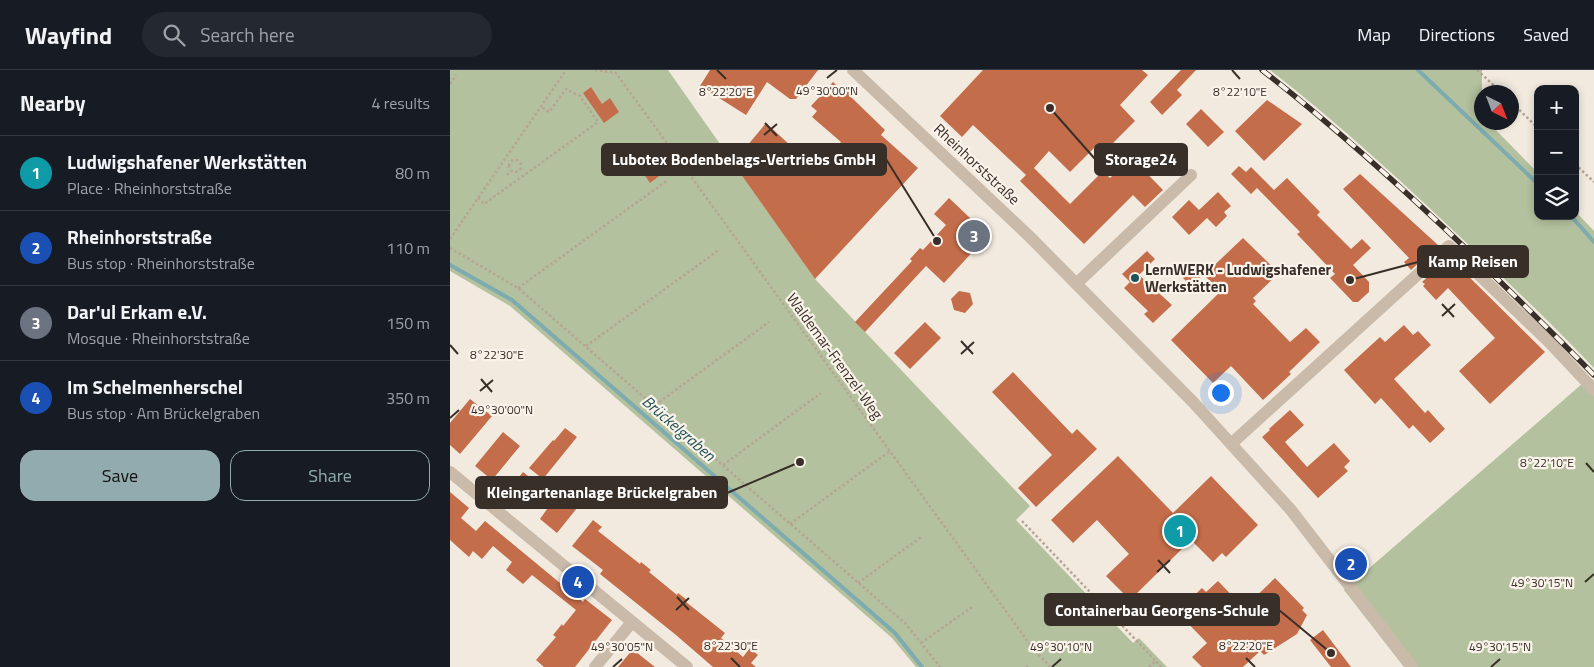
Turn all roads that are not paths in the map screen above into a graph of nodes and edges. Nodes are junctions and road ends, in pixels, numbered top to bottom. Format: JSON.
{"nodes":[{"id":1,"x":853,"y":70,"type":"edge"},
{"id":2,"x":1191,"y":175,"type":"dead end"},
{"id":3,"x":1076,"y":284,"type":"junction"},
{"id":4,"x":1594,"y":390,"type":"edge"},
{"id":5,"x":1231,"y":444,"type":"junction"},
{"id":6,"x":450,"y":472,"type":"edge"},
{"id":7,"x":632,"y":622,"type":"junction"},
{"id":8,"x":595,"y":667,"type":"edge"},
{"id":9,"x":687,"y":667,"type":"edge"},
{"id":10,"x":1412,"y":667,"type":"edge"}],
"edges":[{"from":1,"to":3,"type":"street","name":"Rheinhorststraße"},
{"from":2,"to":3,"type":"street"},
{"from":3,"to":5,"type":"street","name":"Rheinhorststraße"},
{"from":4,"to":5,"type":"street"},
{"from":5,"to":10,"type":"street","name":"Rheinhorststraße"},
{"from":6,"to":7,"type":"street"},
{"from":7,"to":8,"type":"street"},
{"from":7,"to":9,"type":"street"}]}
